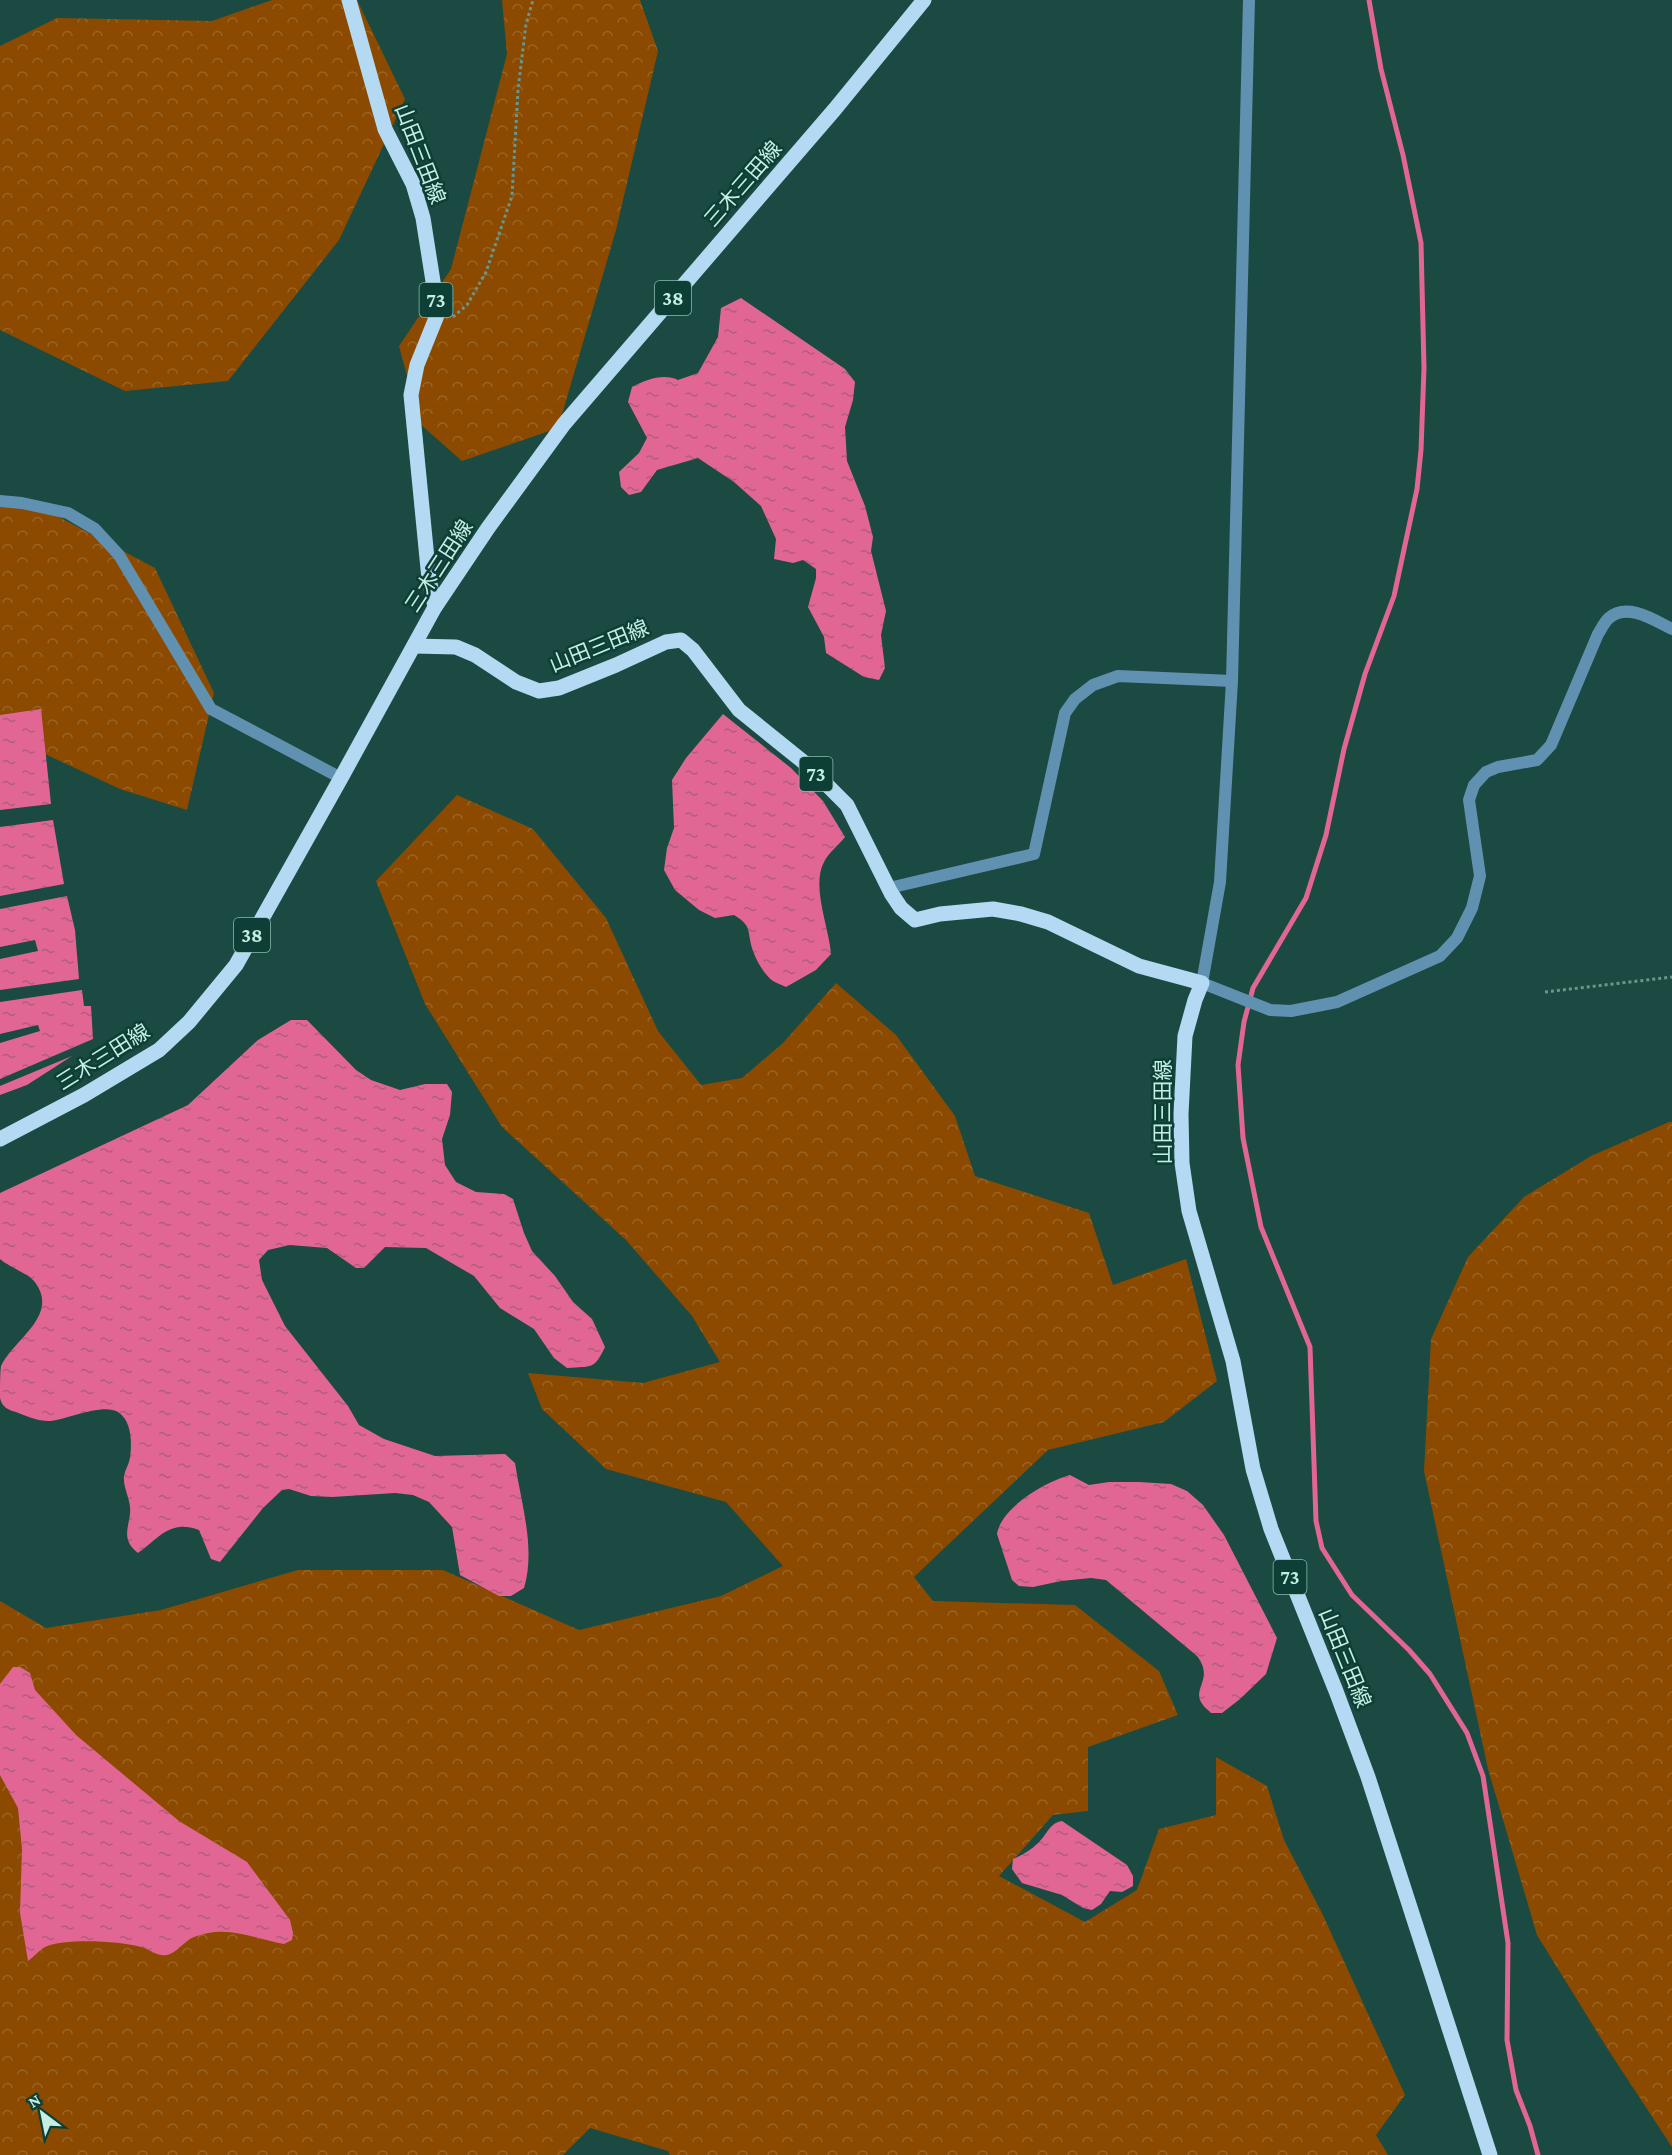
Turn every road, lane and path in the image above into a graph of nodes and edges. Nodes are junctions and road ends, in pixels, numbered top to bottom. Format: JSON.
{"nodes":[{"id":1,"x":349,"y":0,"type":"edge"},
{"id":2,"x":532,"y":0,"type":"edge"},
{"id":3,"x":924,"y":0,"type":"edge"},
{"id":4,"x":1249,"y":0,"type":"edge"},
{"id":5,"x":451,"y":319,"type":"dead end"},
{"id":6,"x":0,"y":501,"type":"edge"},
{"id":7,"x":435,"y":607,"type":"junction"},
{"id":8,"x":1672,"y":629,"type":"edge"},
{"id":9,"x":414,"y":646,"type":"junction"},
{"id":10,"x":1232,"y":681,"type":"junction"},
{"id":11,"x":341,"y":778,"type":"junction"},
{"id":12,"x":889,"y":888,"type":"junction"},
{"id":13,"x":1672,"y":977,"type":"edge"},
{"id":14,"x":1202,"y":983,"type":"junction"},
{"id":15,"x":1545,"y":992,"type":"dead end"},
{"id":16,"x":0,"y":1139,"type":"edge"},
{"id":17,"x":1490,"y":2155,"type":"edge"}],
"edges":[{"from":1,"to":7,"type":"main road","name":"山田三田線","number":"73"},
{"from":2,"to":5,"type":"path"},
{"from":3,"to":7,"type":"main road","name":"三木三田線","number":"38"},
{"from":4,"to":10,"type":"street"},
{"from":6,"to":11,"type":"street"},
{"from":7,"to":9,"type":"main road","name":"三木三田線","number":"38"},
{"from":8,"to":14,"type":"street"},
{"from":9,"to":11,"type":"main road","name":"三木三田線","number":"38"},
{"from":9,"to":12,"type":"main road","name":"山田三田線","number":"73"},
{"from":10,"to":12,"type":"street"},
{"from":10,"to":14,"type":"street"},
{"from":11,"to":16,"type":"main road","name":"三木三田線","number":"38"},
{"from":12,"to":14,"type":"main road","name":"山田三田線","number":"73"},
{"from":13,"to":15,"type":"path"},
{"from":14,"to":17,"type":"main road","name":"山田三田線","number":"73"}]}
